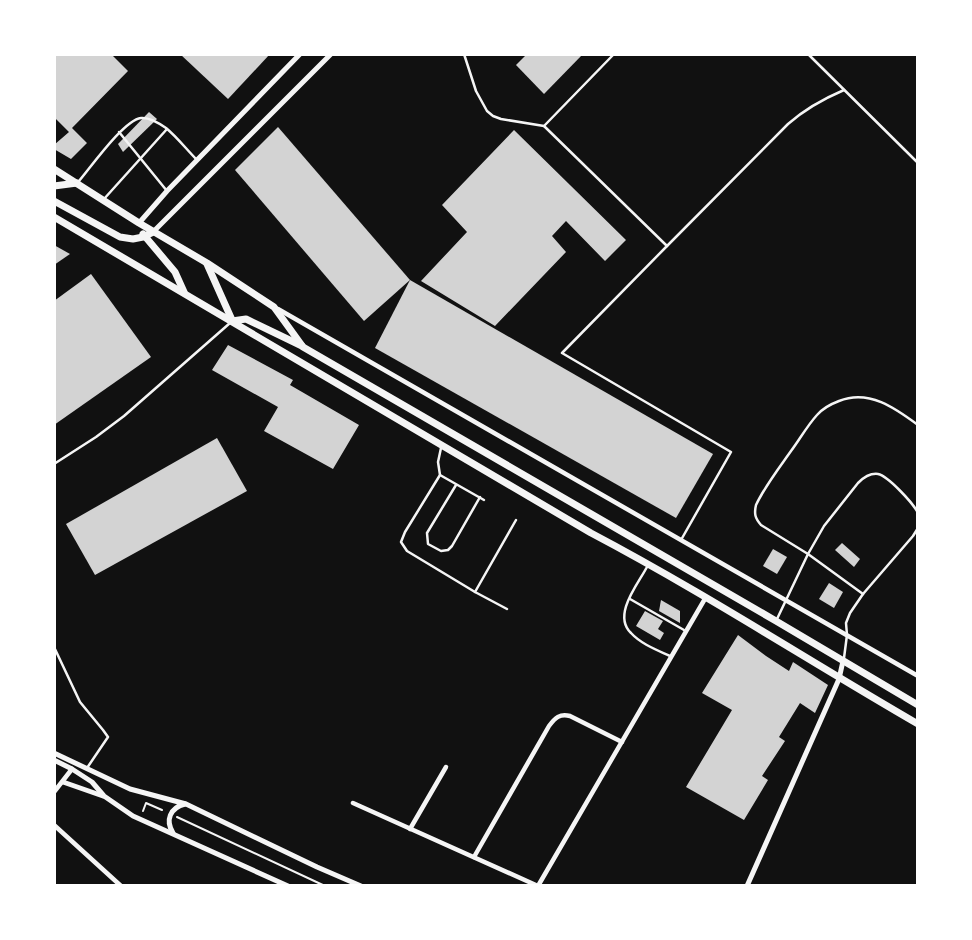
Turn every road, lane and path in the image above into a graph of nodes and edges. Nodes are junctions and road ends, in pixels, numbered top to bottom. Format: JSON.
{"nodes":[{"id":1,"x":300,"y":54,"type":"edge"},
{"id":2,"x":331,"y":54,"type":"edge"},
{"id":3,"x":464,"y":54,"type":"edge"},
{"id":4,"x":614,"y":54,"type":"edge"},
{"id":5,"x":807,"y":54,"type":"edge"},
{"id":6,"x":844,"y":90,"type":"junction"},
{"id":7,"x":544,"y":126,"type":"junction"},
{"id":8,"x":167,"y":129,"type":"junction"},
{"id":9,"x":119,"y":132,"type":"junction"},
{"id":10,"x":142,"y":158,"type":"junction"},
{"id":11,"x":197,"y":160,"type":"junction"},
{"id":12,"x":918,"y":163,"type":"edge"},
{"id":13,"x":54,"y":169,"type":"edge"},
{"id":14,"x":78,"y":183,"type":"junction"},
{"id":15,"x":54,"y":186,"type":"edge"},
{"id":16,"x":167,"y":191,"type":"junction"},
{"id":17,"x":104,"y":200,"type":"junction"},
{"id":18,"x":54,"y":201,"type":"edge"},
{"id":19,"x":54,"y":217,"type":"edge"},
{"id":20,"x":139,"y":223,"type":"junction"},
{"id":21,"x":153,"y":232,"type":"junction"},
{"id":22,"x":144,"y":237,"type":"junction"},
{"id":23,"x":667,"y":246,"type":"junction"},
{"id":24,"x":207,"y":263,"type":"junction"},
{"id":25,"x":185,"y":293,"type":"junction"},
{"id":26,"x":274,"y":307,"type":"junction"},
{"id":27,"x":232,"y":321,"type":"junction"},
{"id":28,"x":303,"y":347,"type":"junction"},
{"id":29,"x":918,"y":425,"type":"edge"},
{"id":30,"x":442,"y":445,"type":"junction"},
{"id":31,"x":54,"y":464,"type":"edge"},
{"id":32,"x":440,"y":475,"type":"junction"},
{"id":33,"x":456,"y":485,"type":"junction"},
{"id":34,"x":480,"y":497,"type":"junction"},
{"id":35,"x":484,"y":500,"type":"dead end"},
{"id":36,"x":918,"y":513,"type":"edge"},
{"id":37,"x":516,"y":520,"type":"dead end"},
{"id":38,"x":918,"y":528,"type":"edge"},
{"id":39,"x":681,"y":540,"type":"junction"},
{"id":40,"x":808,"y":554,"type":"junction"},
{"id":41,"x":649,"y":564,"type":"junction"},
{"id":42,"x":475,"y":592,"type":"junction"},
{"id":43,"x":863,"y":594,"type":"junction"},
{"id":44,"x":706,"y":597,"type":"junction"},
{"id":45,"x":630,"y":599,"type":"junction"},
{"id":46,"x":786,"y":601,"type":"junction"},
{"id":47,"x":507,"y":609,"type":"dead end"},
{"id":48,"x":776,"y":621,"type":"junction"},
{"id":49,"x":686,"y":631,"type":"junction"},
{"id":50,"x":847,"y":635,"type":"junction"},
{"id":51,"x":54,"y":647,"type":"edge"},
{"id":52,"x":671,"y":657,"type":"junction"},
{"id":53,"x":843,"y":661,"type":"junction"},
{"id":54,"x":918,"y":676,"type":"edge"},
{"id":55,"x":839,"y":678,"type":"junction"},
{"id":56,"x":918,"y":705,"type":"edge"},
{"id":57,"x":918,"y":723,"type":"edge"},
{"id":58,"x":621,"y":742,"type":"junction"},
{"id":59,"x":54,"y":753,"type":"edge"},
{"id":60,"x":54,"y":760,"type":"edge"},
{"id":61,"x":446,"y":767,"type":"dead end"},
{"id":62,"x":75,"y":768,"type":"junction"},
{"id":63,"x":87,"y":768,"type":"junction"},
{"id":64,"x":62,"y":782,"type":"junction"},
{"id":65,"x":54,"y":792,"type":"edge"},
{"id":66,"x":104,"y":796,"type":"junction"},
{"id":67,"x":353,"y":803,"type":"dead end"},
{"id":68,"x":186,"y":804,"type":"junction"},
{"id":69,"x":143,"y":812,"type":"dead end"},
{"id":70,"x":171,"y":814,"type":"junction"},
{"id":71,"x":54,"y":825,"type":"edge"},
{"id":72,"x":410,"y":829,"type":"junction"},
{"id":73,"x":173,"y":833,"type":"junction"},
{"id":74,"x":474,"y":857,"type":"junction"},
{"id":75,"x":276,"y":884,"type":"edge"},
{"id":76,"x":121,"y":886,"type":"edge"},
{"id":77,"x":288,"y":886,"type":"edge"},
{"id":78,"x":325,"y":886,"type":"edge"},
{"id":79,"x":361,"y":886,"type":"edge"},
{"id":80,"x":538,"y":886,"type":"edge"},
{"id":81,"x":747,"y":886,"type":"edge"}],
"edges":[{"from":1,"to":11,"type":"street"},
{"from":2,"to":21,"type":"street"},
{"from":3,"to":7,"type":"lane"},
{"from":4,"to":7,"type":"lane"},
{"from":5,"to":6,"type":"lane"},
{"from":6,"to":12,"type":"lane"},
{"from":6,"to":23,"type":"lane"},
{"from":7,"to":23,"type":"lane"},
{"from":8,"to":9,"type":"lane"},
{"from":8,"to":10,"type":"lane"},
{"from":8,"to":11,"type":"lane"},
{"from":9,"to":10,"type":"lane"},
{"from":9,"to":14,"type":"lane"},
{"from":10,"to":16,"type":"lane"},
{"from":10,"to":17,"type":"lane"},
{"from":11,"to":16,"type":"street"},
{"from":13,"to":14,"type":"main road"},
{"from":14,"to":15,"type":"main road"},
{"from":14,"to":17,"type":"main road"},
{"from":16,"to":20,"type":"street"},
{"from":17,"to":20,"type":"main road"},
{"from":18,"to":22,"type":"main road"},
{"from":19,"to":25,"type":"main road"},
{"from":20,"to":21,"type":"main road"},
{"from":20,"to":22,"type":"main road"},
{"from":21,"to":22,"type":"main road"},
{"from":21,"to":24,"type":"main road"},
{"from":22,"to":25,"type":"main road"},
{"from":23,"to":39,"type":"lane"},
{"from":24,"to":26,"type":"main road"},
{"from":24,"to":27,"type":"main road"},
{"from":25,"to":27,"type":"main road"},
{"from":26,"to":28,"type":"main road"},
{"from":26,"to":39,"type":"street"},
{"from":27,"to":28,"type":"main road"},
{"from":27,"to":30,"type":"main road"},
{"from":27,"to":31,"type":"lane"},
{"from":28,"to":48,"type":"main road"},
{"from":29,"to":40,"type":"lane"},
{"from":30,"to":32,"type":"lane"},
{"from":30,"to":41,"type":"main road"},
{"from":32,"to":33,"type":"lane"},
{"from":32,"to":42,"type":"lane"},
{"from":33,"to":34,"type":"lane"},
{"from":33,"to":34,"type":"lane"},
{"from":34,"to":35,"type":"lane"},
{"from":36,"to":40,"type":"lane"},
{"from":37,"to":42,"type":"lane"},
{"from":38,"to":43,"type":"lane"},
{"from":39,"to":46,"type":"street"},
{"from":40,"to":43,"type":"lane"},
{"from":40,"to":46,"type":"lane"},
{"from":41,"to":44,"type":"main road"},
{"from":41,"to":45,"type":"lane"},
{"from":42,"to":47,"type":"lane"},
{"from":43,"to":50,"type":"lane"},
{"from":44,"to":49,"type":"street"},
{"from":44,"to":55,"type":"main road"},
{"from":45,"to":49,"type":"lane"},
{"from":45,"to":52,"type":"lane"},
{"from":46,"to":48,"type":"lane"},
{"from":46,"to":50,"type":"street"},
{"from":48,"to":53,"type":"main road"},
{"from":49,"to":52,"type":"street"},
{"from":50,"to":53,"type":"lane"},
{"from":50,"to":54,"type":"street"},
{"from":51,"to":63,"type":"lane"},
{"from":52,"to":58,"type":"street"},
{"from":53,"to":55,"type":"street"},
{"from":53,"to":56,"type":"main road"},
{"from":55,"to":57,"type":"main road"},
{"from":55,"to":81,"type":"street"},
{"from":58,"to":74,"type":"street"},
{"from":58,"to":80,"type":"street"},
{"from":59,"to":62,"type":"street"},
{"from":60,"to":62,"type":"street"},
{"from":61,"to":72,"type":"street"},
{"from":62,"to":63,"type":"street"},
{"from":62,"to":64,"type":"street"},
{"from":62,"to":66,"type":"street"},
{"from":63,"to":68,"type":"street"},
{"from":64,"to":65,"type":"street"},
{"from":64,"to":66,"type":"street"},
{"from":66,"to":73,"type":"street"},
{"from":67,"to":72,"type":"street"},
{"from":68,"to":70,"type":"street"},
{"from":68,"to":79,"type":"street"},
{"from":69,"to":70,"type":"path"},
{"from":70,"to":73,"type":"street"},
{"from":70,"to":78,"type":"path"},
{"from":71,"to":76,"type":"street"},
{"from":72,"to":74,"type":"street"},
{"from":73,"to":75,"type":"street"},
{"from":74,"to":80,"type":"street"},
{"from":75,"to":77,"type":"street"}]}
